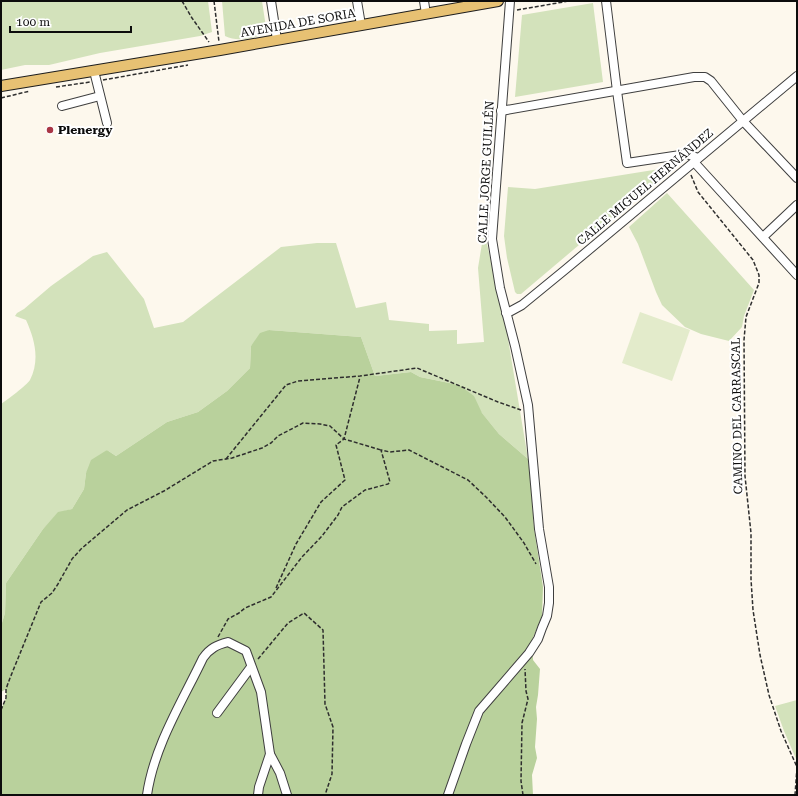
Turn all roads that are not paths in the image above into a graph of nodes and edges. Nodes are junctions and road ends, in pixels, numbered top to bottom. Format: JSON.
{"nodes":[{"id":1,"x":271,"y":1,"type":"edge"},
{"id":2,"x":357,"y":1,"type":"edge"},
{"id":3,"x":424,"y":1,"type":"edge"},
{"id":4,"x":498,"y":1,"type":"edge"},
{"id":5,"x":510,"y":1,"type":"edge"},
{"id":6,"x":606,"y":1,"type":"edge"},
{"id":7,"x":426,"y":14,"type":"junction"},
{"id":8,"x":361,"y":25,"type":"junction"},
{"id":9,"x":278,"y":40,"type":"junction"},
{"id":10,"x":94,"y":71,"type":"junction"},
{"id":11,"x":797,"y":76,"type":"edge"},
{"id":12,"x":1,"y":86,"type":"edge"},
{"id":13,"x":617,"y":91,"type":"junction"},
{"id":14,"x":100,"y":96,"type":"junction"},
{"id":15,"x":62,"y":106,"type":"dead end"},
{"id":16,"x":501,"y":111,"type":"junction"},
{"id":17,"x":744,"y":121,"type":"junction"},
{"id":18,"x":107,"y":123,"type":"dead end"},
{"id":19,"x":693,"y":162,"type":"junction"},
{"id":20,"x":797,"y":178,"type":"edge"},
{"id":21,"x":797,"y":205,"type":"edge"},
{"id":22,"x":762,"y":237,"type":"junction"},
{"id":23,"x":797,"y":275,"type":"edge"},
{"id":24,"x":506,"y":313,"type":"junction"},
{"id":25,"x":252,"y":667,"type":"junction"},
{"id":26,"x":217,"y":713,"type":"dead end"},
{"id":27,"x":270,"y":754,"type":"junction"},
{"id":28,"x":147,"y":795,"type":"edge"},
{"id":29,"x":258,"y":795,"type":"edge"},
{"id":30,"x":287,"y":795,"type":"edge"},
{"id":31,"x":448,"y":795,"type":"edge"}],
"edges":[{"from":1,"to":9,"type":"street"},
{"from":2,"to":8,"type":"street"},
{"from":3,"to":7,"type":"street"},
{"from":4,"to":7,"type":"main road","name":"AVENIDA DE SORIA"},
{"from":5,"to":16,"type":"street","name":"CALLE JORGE GUILLÉN"},
{"from":6,"to":13,"type":"street"},
{"from":7,"to":8,"type":"main road","name":"AVENIDA DE SORIA"},
{"from":8,"to":9,"type":"main road","name":"AVENIDA DE SORIA"},
{"from":9,"to":10,"type":"main road","name":"AVENIDA DE SORIA"},
{"from":10,"to":12,"type":"main road","name":"AVENIDA DE SORIA"},
{"from":10,"to":14,"type":"street"},
{"from":11,"to":17,"type":"street","name":"CALLE MIGUEL HERNÁNDEZ"},
{"from":13,"to":16,"type":"street"},
{"from":13,"to":17,"type":"street"},
{"from":13,"to":19,"type":"street"},
{"from":14,"to":15,"type":"street"},
{"from":14,"to":18,"type":"street"},
{"from":16,"to":24,"type":"street","name":"CALLE JORGE GUILLÉN"},
{"from":17,"to":19,"type":"street","name":"CALLE MIGUEL HERNÁNDEZ"},
{"from":17,"to":20,"type":"street"},
{"from":19,"to":22,"type":"street"},
{"from":19,"to":24,"type":"street","name":"CALLE MIGUEL HERNÁNDEZ"},
{"from":21,"to":22,"type":"street"},
{"from":22,"to":23,"type":"street"},
{"from":24,"to":31,"type":"street","name":"CALLE JORGE GUILLÉN"},
{"from":25,"to":26,"type":"street"},
{"from":25,"to":27,"type":"street"},
{"from":25,"to":28,"type":"street"},
{"from":27,"to":29,"type":"street"},
{"from":27,"to":30,"type":"street"}]}
